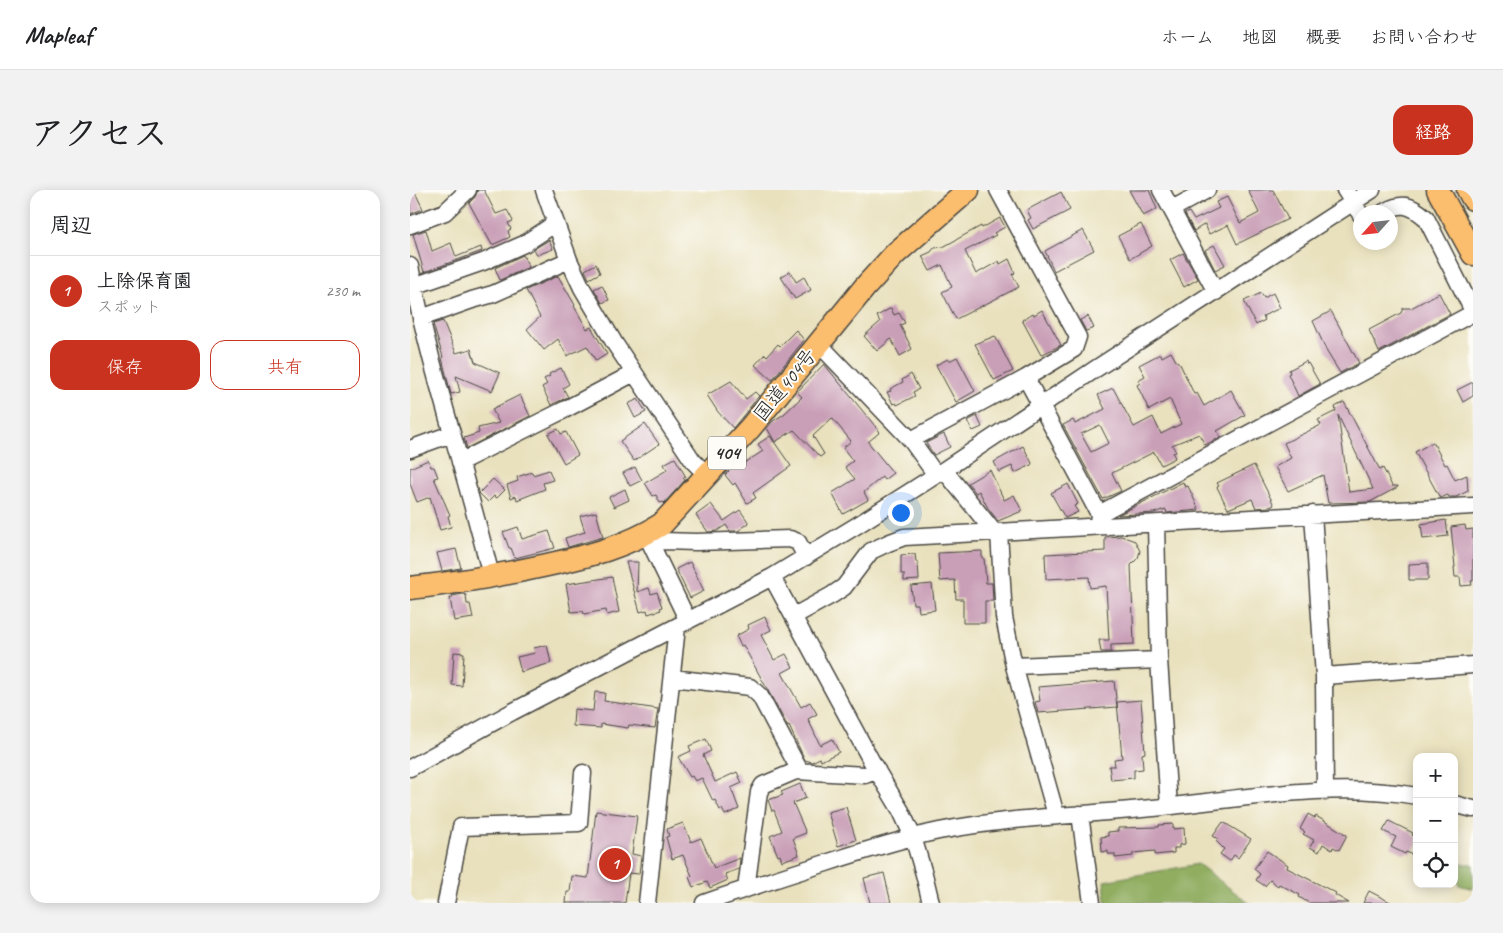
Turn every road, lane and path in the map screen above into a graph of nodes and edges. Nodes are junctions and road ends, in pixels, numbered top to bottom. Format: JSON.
{"nodes":[{"id":1,"x":468,"y":190,"type":"edge"},
{"id":2,"x":544,"y":190,"type":"edge"},
{"id":3,"x":968,"y":190,"type":"edge"},
{"id":4,"x":998,"y":190,"type":"edge"},
{"id":5,"x":1161,"y":190,"type":"edge"},
{"id":6,"x":1207,"y":190,"type":"edge"},
{"id":7,"x":1372,"y":190,"type":"edge"},
{"id":8,"x":1438,"y":190,"type":"edge"},
{"id":9,"x":1468,"y":190,"type":"edge"},
{"id":10,"x":1473,"y":199,"type":"edge"},
{"id":11,"x":1352,"y":203,"type":"edge"},
{"id":12,"x":1398,"y":206,"type":"edge"},
{"id":13,"x":1172,"y":209,"type":"junction"},
{"id":14,"x":556,"y":224,"type":"junction"},
{"id":15,"x":410,"y":225,"type":"edge"},
{"id":16,"x":1473,"y":254,"type":"edge"},
{"id":17,"x":569,"y":260,"type":"junction"},
{"id":18,"x":410,"y":266,"type":"edge"},
{"id":19,"x":414,"y":286,"type":"junction"},
{"id":20,"x":1216,"y":292,"type":"junction"},
{"id":21,"x":1473,"y":312,"type":"edge"},
{"id":22,"x":421,"y":318,"type":"junction"},
{"id":23,"x":819,"y":344,"type":"junction"},
{"id":24,"x":634,"y":373,"type":"junction"},
{"id":25,"x":1026,"y":378,"type":"junction"},
{"id":26,"x":1040,"y":406,"type":"junction"},
{"id":27,"x":451,"y":434,"type":"junction"},
{"id":28,"x":911,"y":440,"type":"junction"},
{"id":29,"x":410,"y":449,"type":"edge"},
{"id":30,"x":460,"y":462,"type":"junction"},
{"id":31,"x":940,"y":472,"type":"junction"},
{"id":32,"x":707,"y":475,"type":"junction"},
{"id":33,"x":1473,"y":506,"type":"edge"},
{"id":34,"x":1313,"y":514,"type":"junction"},
{"id":35,"x":1098,"y":520,"type":"junction"},
{"id":36,"x":1156,"y":524,"type":"junction"},
{"id":37,"x":997,"y":532,"type":"junction"},
{"id":38,"x":646,"y":534,"type":"junction"},
{"id":39,"x":806,"y":557,"type":"junction"},
{"id":40,"x":491,"y":576,"type":"junction"},
{"id":41,"x":772,"y":577,"type":"junction"},
{"id":42,"x":410,"y":588,"type":"edge"},
{"id":43,"x":794,"y":616,"type":"junction"},
{"id":44,"x":683,"y":624,"type":"junction"},
{"id":45,"x":1159,"y":660,"type":"junction"},
{"id":46,"x":1473,"y":665,"type":"edge"},
{"id":47,"x":1014,"y":666,"type":"junction"},
{"id":48,"x":1324,"y":676,"type":"junction"},
{"id":49,"x":672,"y":678,"type":"junction"},
{"id":50,"x":410,"y":768,"type":"edge"},
{"id":51,"x":877,"y":770,"type":"junction"},
{"id":52,"x":800,"y":771,"type":"junction"},
{"id":53,"x":583,"y":773,"type":"dead end"},
{"id":54,"x":1325,"y":792,"type":"junction"},
{"id":55,"x":1413,"y":795,"type":"edge"},
{"id":56,"x":1458,"y":805,"type":"edge"},
{"id":57,"x":1169,"y":806,"type":"junction"},
{"id":58,"x":1473,"y":809,"type":"edge"},
{"id":59,"x":1080,"y":814,"type":"junction"},
{"id":60,"x":1056,"y":815,"type":"junction"},
{"id":61,"x":913,"y":837,"type":"junction"},
{"id":62,"x":746,"y":889,"type":"junction"},
{"id":63,"x":446,"y":903,"type":"edge"},
{"id":64,"x":647,"y":903,"type":"edge"},
{"id":65,"x":704,"y":903,"type":"edge"},
{"id":66,"x":931,"y":903,"type":"edge"},
{"id":67,"x":1092,"y":903,"type":"edge"}],
"edges":[{"from":1,"to":15,"type":"street"},
{"from":2,"to":14,"type":"street"},
{"from":3,"to":23,"type":"highway","name":"国道404号","number":"404"},
{"from":4,"to":25,"type":"street"},
{"from":5,"to":13,"type":"street"},
{"from":6,"to":13,"type":"street"},
{"from":7,"to":11,"type":"street"},
{"from":8,"to":16,"type":"highway"},
{"from":9,"to":10,"type":"highway"},
{"from":11,"to":20,"type":"street"},
{"from":12,"to":21,"type":"street"},
{"from":13,"to":20,"type":"street"},
{"from":14,"to":17,"type":"street"},
{"from":14,"to":19,"type":"street"},
{"from":17,"to":22,"type":"street"},
{"from":17,"to":24,"type":"street"},
{"from":18,"to":19,"type":"street"},
{"from":19,"to":22,"type":"street"},
{"from":20,"to":26,"type":"street"},
{"from":21,"to":35,"type":"street"},
{"from":22,"to":27,"type":"street"},
{"from":23,"to":28,"type":"street"},
{"from":23,"to":32,"type":"highway","name":"国道404号","number":"404"},
{"from":24,"to":30,"type":"street"},
{"from":24,"to":32,"type":"street"},
{"from":25,"to":26,"type":"street"},
{"from":25,"to":28,"type":"street"},
{"from":26,"to":31,"type":"street"},
{"from":26,"to":35,"type":"street"},
{"from":27,"to":29,"type":"street"},
{"from":27,"to":30,"type":"street"},
{"from":28,"to":31,"type":"street"},
{"from":30,"to":40,"type":"street"},
{"from":31,"to":37,"type":"street"},
{"from":31,"to":39,"type":"street"},
{"from":32,"to":38,"type":"highway","name":"国道404号","number":"404"},
{"from":33,"to":34,"type":"street"},
{"from":34,"to":36,"type":"street"},
{"from":34,"to":48,"type":"street"},
{"from":35,"to":36,"type":"street"},
{"from":35,"to":37,"type":"street"},
{"from":36,"to":45,"type":"street"},
{"from":37,"to":43,"type":"street"},
{"from":37,"to":47,"type":"street"},
{"from":38,"to":39,"type":"street"},
{"from":38,"to":40,"type":"highway","name":"国道404号","number":"404"},
{"from":38,"to":44,"type":"street"},
{"from":39,"to":41,"type":"street"},
{"from":40,"to":42,"type":"highway","name":"国道404号","number":"404"},
{"from":41,"to":43,"type":"street"},
{"from":41,"to":44,"type":"street"},
{"from":43,"to":51,"type":"street"},
{"from":44,"to":49,"type":"street"},
{"from":44,"to":50,"type":"street"},
{"from":45,"to":47,"type":"street"},
{"from":45,"to":57,"type":"street"},
{"from":46,"to":48,"type":"street"},
{"from":47,"to":60,"type":"street"},
{"from":48,"to":54,"type":"street"},
{"from":49,"to":52,"type":"street"},
{"from":49,"to":64,"type":"street"},
{"from":51,"to":52,"type":"street"},
{"from":51,"to":61,"type":"street"},
{"from":52,"to":62,"type":"street"},
{"from":53,"to":63,"type":"street"},
{"from":54,"to":55,"type":"street"},
{"from":54,"to":57,"type":"street"},
{"from":56,"to":58,"type":"street"},
{"from":57,"to":59,"type":"street"},
{"from":59,"to":60,"type":"street"},
{"from":59,"to":67,"type":"street"},
{"from":60,"to":61,"type":"street"},
{"from":61,"to":62,"type":"street"},
{"from":61,"to":66,"type":"street"},
{"from":62,"to":65,"type":"street"}]}
